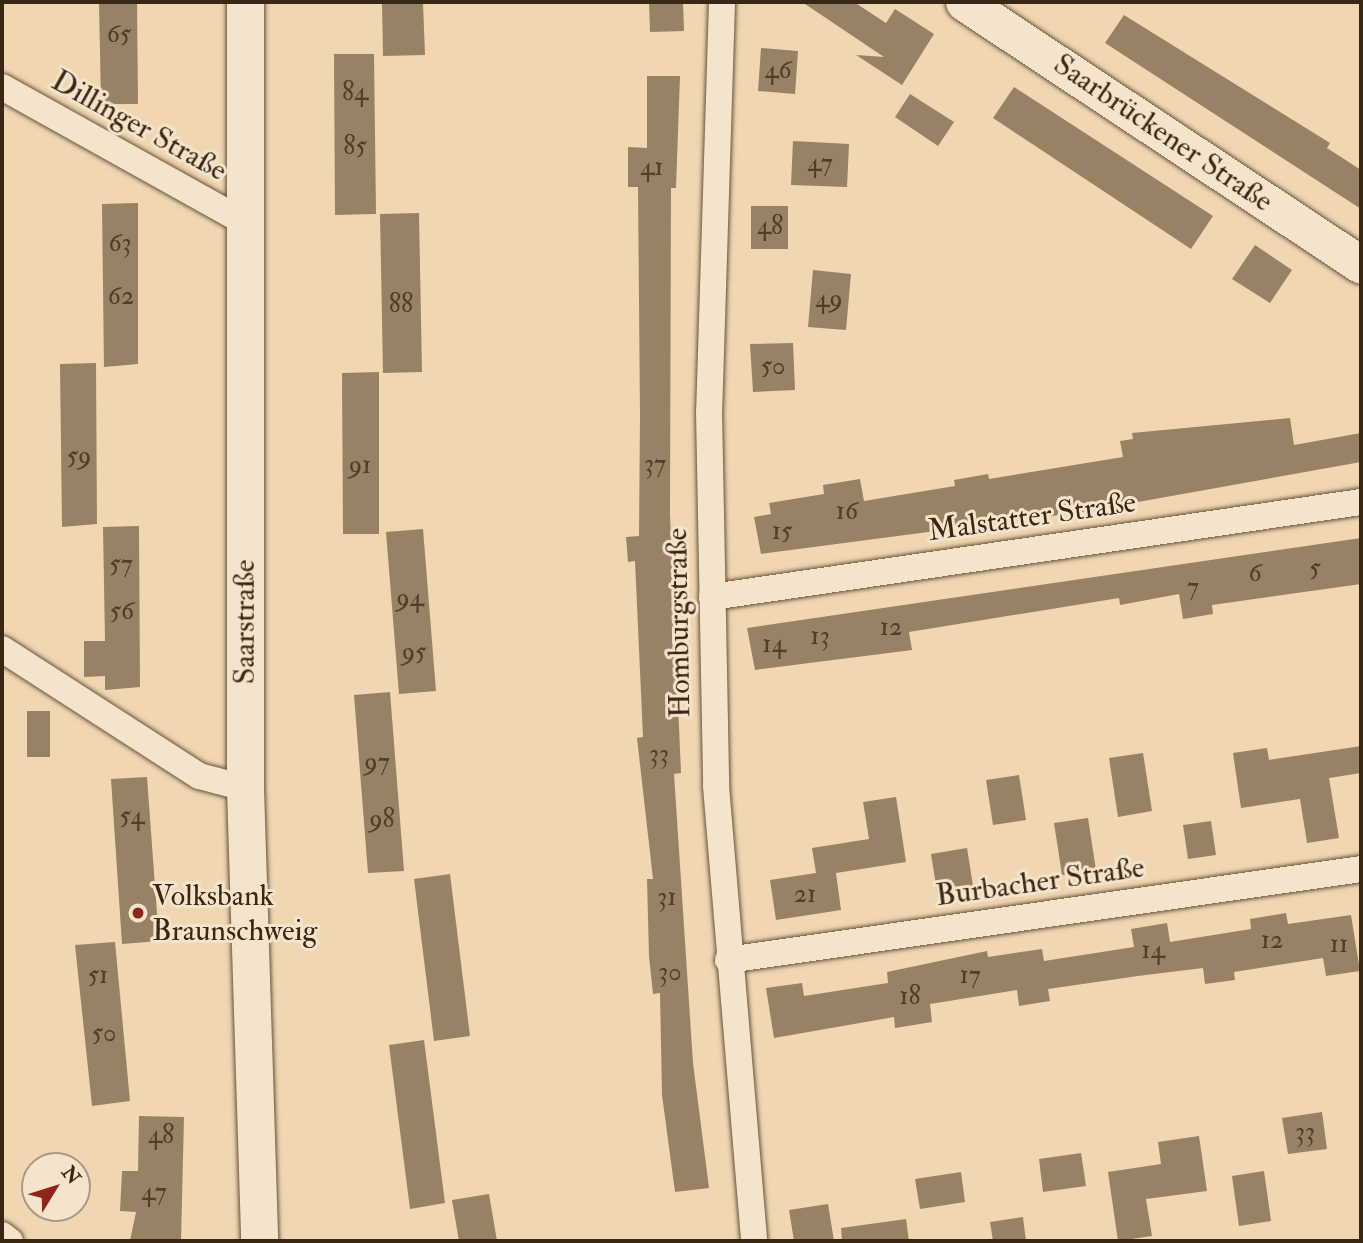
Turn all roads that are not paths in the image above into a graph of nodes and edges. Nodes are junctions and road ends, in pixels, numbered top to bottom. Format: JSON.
{"nodes":[{"id":1,"x":245,"y":2,"type":"edge"},
{"id":2,"x":722,"y":2,"type":"edge"},
{"id":3,"x":964,"y":2,"type":"edge"},
{"id":4,"x":2,"y":87,"type":"edge"},
{"id":5,"x":245,"y":222,"type":"junction"},
{"id":6,"x":1361,"y":265,"type":"edge"},
{"id":7,"x":1361,"y":502,"type":"edge"},
{"id":8,"x":712,"y":597,"type":"junction"},
{"id":9,"x":2,"y":649,"type":"edge"},
{"id":10,"x":245,"y":788,"type":"junction"},
{"id":11,"x":1361,"y":869,"type":"edge"},
{"id":12,"x":728,"y":960,"type":"junction"},
{"id":13,"x":2,"y":1236,"type":"edge"},
{"id":14,"x":10,"y":1241,"type":"edge"},
{"id":15,"x":259,"y":1241,"type":"edge"},
{"id":16,"x":754,"y":1241,"type":"edge"}],
"edges":[{"from":1,"to":5,"type":"street","name":"Saarstraße"},
{"from":2,"to":8,"type":"street","name":"Homburgstraße"},
{"from":3,"to":6,"type":"street","name":"Saarbrückener Straße"},
{"from":4,"to":5,"type":"street","name":"Dillinger Straße"},
{"from":5,"to":10,"type":"street","name":"Saarstraße"},
{"from":7,"to":8,"type":"street","name":"Malstatter Straße"},
{"from":8,"to":12,"type":"street","name":"Homburgstraße"},
{"from":9,"to":10,"type":"street"},
{"from":10,"to":15,"type":"street","name":"Saarstraße"},
{"from":11,"to":12,"type":"street","name":"Burbacher Straße"},
{"from":12,"to":16,"type":"street","name":"Homburgstraße"},
{"from":13,"to":14,"type":"street"}]}
